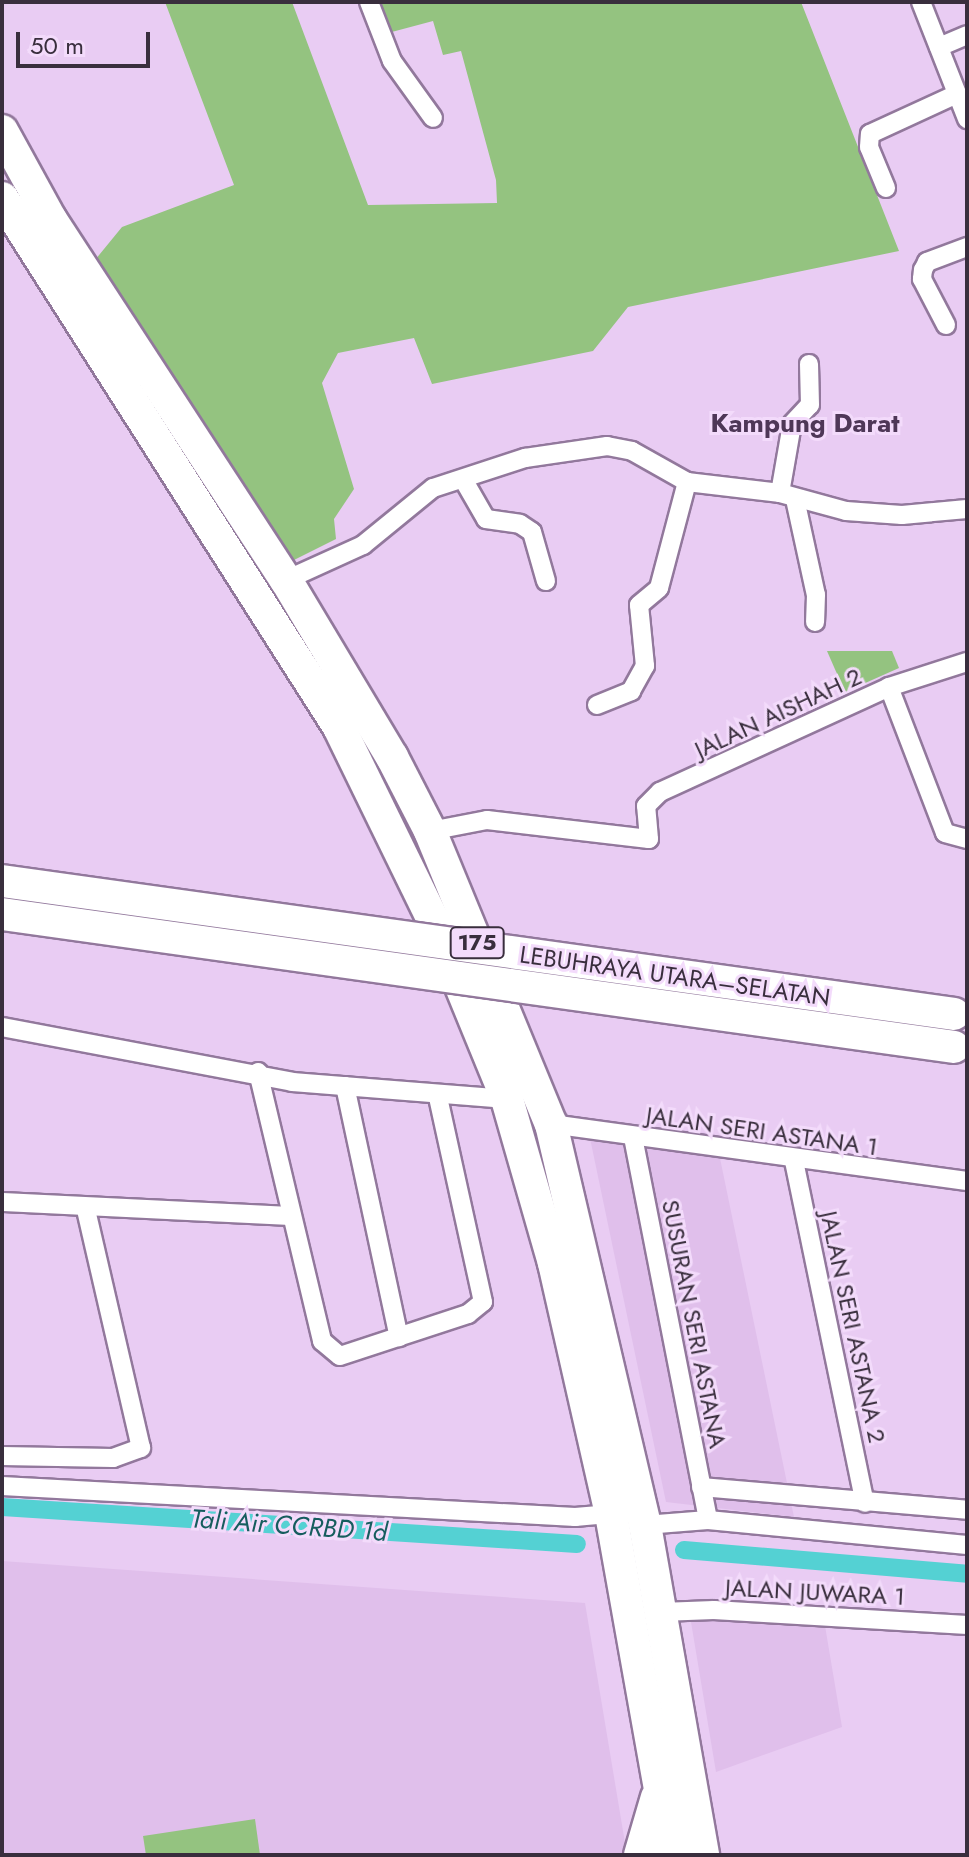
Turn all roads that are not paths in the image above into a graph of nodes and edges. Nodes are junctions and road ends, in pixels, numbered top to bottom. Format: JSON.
{"nodes":[{"id":1,"x":369,"y":2,"type":"edge"},
{"id":2,"x":921,"y":2,"type":"edge"},
{"id":3,"x":967,"y":35,"type":"edge"},
{"id":4,"x":939,"y":47,"type":"junction"},
{"id":5,"x":957,"y":94,"type":"junction"},
{"id":6,"x":433,"y":118,"type":"dead end"},
{"id":7,"x":967,"y":119,"type":"edge"},
{"id":8,"x":2,"y":131,"type":"edge"},
{"id":9,"x":886,"y":188,"type":"dead end"},
{"id":10,"x":2,"y":198,"type":"edge"},
{"id":11,"x":13,"y":236,"type":"edge"},
{"id":12,"x":967,"y":247,"type":"edge"},
{"id":13,"x":946,"y":325,"type":"dead end"},
{"id":14,"x":809,"y":364,"type":"dead end"},
{"id":15,"x":463,"y":479,"type":"junction"},
{"id":16,"x":687,"y":482,"type":"junction"},
{"id":17,"x":788,"y":496,"type":"junction"},
{"id":18,"x":967,"y":509,"type":"edge"},
{"id":19,"x":286,"y":580,"type":"junction"},
{"id":20,"x":546,"y":581,"type":"dead end"},
{"id":21,"x":815,"y":622,"type":"dead end"},
{"id":22,"x":967,"y":662,"type":"edge"},
{"id":23,"x":889,"y":687,"type":"junction"},
{"id":24,"x":597,"y":705,"type":"dead end"},
{"id":25,"x":430,"y":831,"type":"junction"},
{"id":26,"x":967,"y":839,"type":"edge"},
{"id":27,"x":2,"y":881,"type":"edge"},
{"id":28,"x":2,"y":914,"type":"edge"},
{"id":29,"x":961,"y":1016,"type":"edge"},
{"id":30,"x":2,"y":1027,"type":"edge"},
{"id":31,"x":961,"y":1048,"type":"edge"},
{"id":32,"x":258,"y":1072,"type":"junction"},
{"id":33,"x":345,"y":1086,"type":"junction"},
{"id":34,"x":438,"y":1097,"type":"junction"},
{"id":35,"x":507,"y":1099,"type":"junction"},
{"id":36,"x":551,"y":1124,"type":"junction"},
{"id":37,"x":633,"y":1137,"type":"junction"},
{"id":38,"x":794,"y":1161,"type":"junction"},
{"id":39,"x":967,"y":1181,"type":"edge"},
{"id":40,"x":2,"y":1202,"type":"edge"},
{"id":41,"x":86,"y":1209,"type":"junction"},
{"id":42,"x":292,"y":1216,"type":"junction"},
{"id":43,"x":399,"y":1337,"type":"junction"},
{"id":44,"x":2,"y":1456,"type":"edge"},
{"id":45,"x":2,"y":1486,"type":"edge"},
{"id":46,"x":701,"y":1487,"type":"junction"},
{"id":47,"x":865,"y":1503,"type":"junction"},
{"id":48,"x":967,"y":1510,"type":"edge"},
{"id":49,"x":611,"y":1514,"type":"junction"},
{"id":50,"x":708,"y":1520,"type":"junction"},
{"id":51,"x":645,"y":1525,"type":"junction"},
{"id":52,"x":967,"y":1545,"type":"edge"},
{"id":53,"x":661,"y":1612,"type":"junction"},
{"id":54,"x":967,"y":1626,"type":"edge"},
{"id":55,"x":659,"y":1784,"type":"junction"},
{"id":56,"x":640,"y":1855,"type":"edge"},
{"id":57,"x":672,"y":1855,"type":"edge"},
{"id":58,"x":703,"y":1855,"type":"edge"}],
"edges":[{"from":1,"to":6,"type":"street"},
{"from":2,"to":4,"type":"street"},
{"from":3,"to":4,"type":"street"},
{"from":4,"to":5,"type":"street"},
{"from":5,"to":7,"type":"street"},
{"from":5,"to":9,"type":"street"},
{"from":8,"to":19,"type":"highway","number":"175"},
{"from":10,"to":11,"type":"highway","number":"175"},
{"from":11,"to":35,"type":"highway","number":"175"},
{"from":12,"to":13,"type":"street"},
{"from":14,"to":17,"type":"street"},
{"from":15,"to":16,"type":"street"},
{"from":15,"to":19,"type":"street"},
{"from":15,"to":20,"type":"street"},
{"from":16,"to":17,"type":"street"},
{"from":16,"to":24,"type":"street"},
{"from":17,"to":18,"type":"street"},
{"from":17,"to":21,"type":"street"},
{"from":19,"to":25,"type":"highway","number":"175"},
{"from":22,"to":23,"type":"street","name":"JALAN AISHAH 2"},
{"from":23,"to":25,"type":"street","name":"JALAN AISHAH 2"},
{"from":23,"to":26,"type":"street"},
{"from":25,"to":36,"type":"highway","number":"175"},
{"from":27,"to":29,"type":"highway","name":"LEBUHRAYA UTARA–SELATAN","bridge":true},
{"from":28,"to":31,"type":"highway","name":"LEBUHRAYA UTARA–SELATAN","bridge":true},
{"from":30,"to":32,"type":"street"},
{"from":32,"to":33,"type":"street"},
{"from":32,"to":42,"type":"street"},
{"from":33,"to":34,"type":"street"},
{"from":33,"to":43,"type":"street"},
{"from":34,"to":35,"type":"street"},
{"from":34,"to":43,"type":"street"},
{"from":35,"to":49,"type":"highway","number":"175"},
{"from":36,"to":37,"type":"street","name":"JALAN SERI ASTANA 1"},
{"from":36,"to":51,"type":"highway","number":"175"},
{"from":37,"to":38,"type":"street","name":"JALAN SERI ASTANA 1"},
{"from":37,"to":46,"type":"street","name":"SUSURAN SERI ASTANA"},
{"from":38,"to":39,"type":"street","name":"JALAN SERI ASTANA 1"},
{"from":38,"to":47,"type":"street","name":"JALAN SERI ASTANA 2"},
{"from":40,"to":41,"type":"street"},
{"from":41,"to":42,"type":"street"},
{"from":41,"to":44,"type":"street"},
{"from":42,"to":43,"type":"street"},
{"from":45,"to":49,"type":"street"},
{"from":46,"to":47,"type":"street"},
{"from":46,"to":50,"type":"street","name":"SUSURAN SERI ASTANA"},
{"from":47,"to":48,"type":"street"},
{"from":49,"to":55,"type":"highway","number":"175"},
{"from":50,"to":51,"type":"street"},
{"from":50,"to":52,"type":"street"},
{"from":51,"to":53,"type":"highway","number":"175"},
{"from":53,"to":54,"type":"street","name":"JALAN JUWARA 1"},
{"from":53,"to":58,"type":"highway","number":"175"},
{"from":55,"to":56,"type":"highway"},
{"from":55,"to":57,"type":"highway","number":"175"}]}
